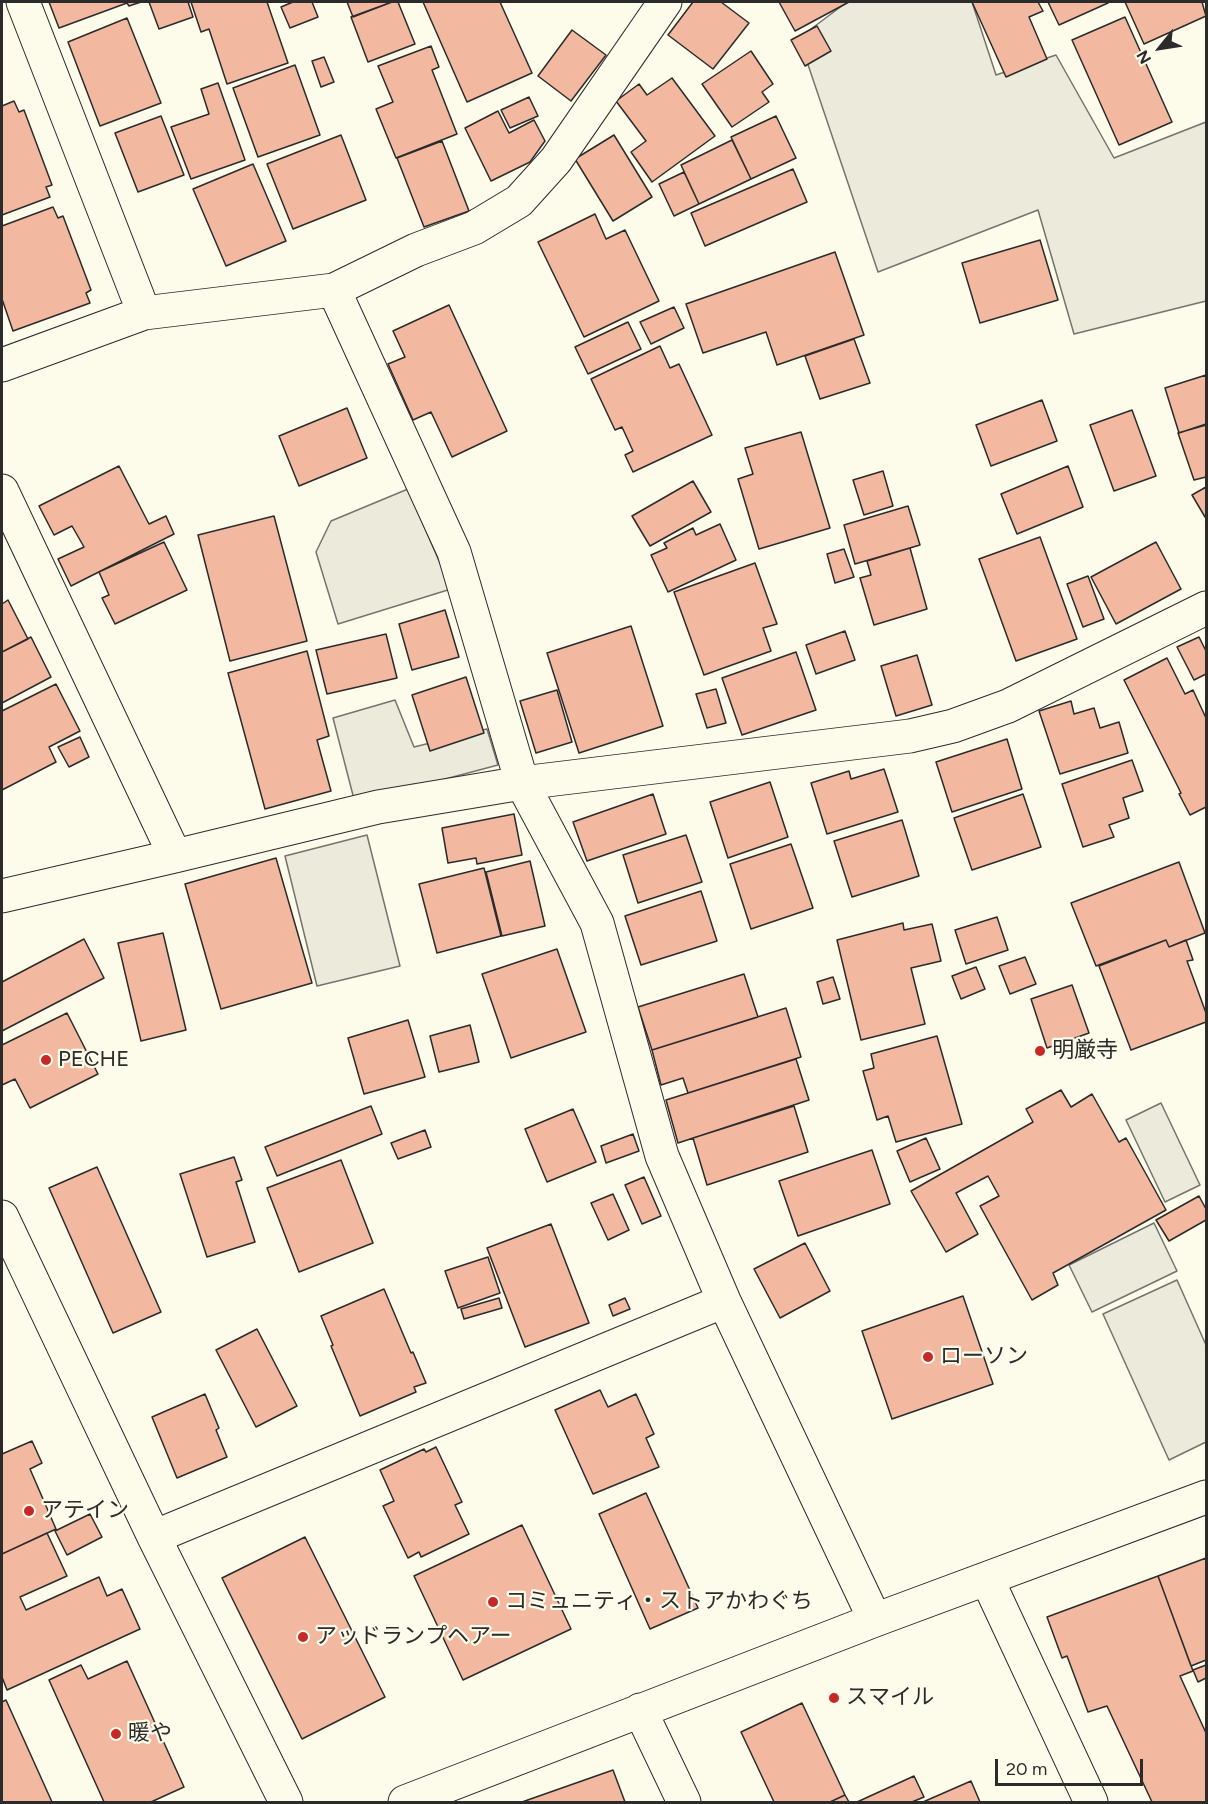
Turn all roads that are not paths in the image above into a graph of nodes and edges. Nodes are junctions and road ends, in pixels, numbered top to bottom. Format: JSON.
{"nodes":[{"id":1,"x":23,"y":2,"type":"edge"},
{"id":2,"x":665,"y":2,"type":"edge"},
{"id":3,"x":334,"y":290,"type":"junction"},
{"id":4,"x":144,"y":314,"type":"junction"},
{"id":5,"x":2,"y":366,"type":"edge"},
{"id":6,"x":2,"y":491,"type":"edge"},
{"id":7,"x":1206,"y":608,"type":"edge"},
{"id":8,"x":522,"y":783,"type":"junction"},
{"id":9,"x":175,"y":856,"type":"junction"},
{"id":10,"x":2,"y":896,"type":"edge"},
{"id":11,"x":2,"y":1217,"type":"edge"},
{"id":12,"x":724,"y":1301,"type":"junction"},
{"id":13,"x":1206,"y":1497,"type":"edge"},
{"id":14,"x":154,"y":1537,"type":"junction"},
{"id":15,"x":987,"y":1579,"type":"junction"},
{"id":16,"x":875,"y":1620,"type":"junction"},
{"id":17,"x":640,"y":1710,"type":"junction"},
{"id":18,"x":286,"y":1803,"type":"edge"},
{"id":19,"x":405,"y":1803,"type":"edge"},
{"id":20,"x":684,"y":1803,"type":"edge"},
{"id":21,"x":1091,"y":1803,"type":"edge"}],
"edges":[{"from":1,"to":4,"type":"street"},
{"from":2,"to":3,"type":"street"},
{"from":3,"to":4,"type":"street"},
{"from":3,"to":8,"type":"street"},
{"from":4,"to":5,"type":"street"},
{"from":6,"to":9,"type":"street"},
{"from":7,"to":8,"type":"street"},
{"from":8,"to":9,"type":"street"},
{"from":8,"to":12,"type":"street"},
{"from":9,"to":10,"type":"street"},
{"from":11,"to":14,"type":"street"},
{"from":12,"to":14,"type":"street"},
{"from":12,"to":16,"type":"street"},
{"from":13,"to":15,"type":"street"},
{"from":14,"to":18,"type":"street"},
{"from":15,"to":16,"type":"street"},
{"from":15,"to":21,"type":"street"},
{"from":16,"to":17,"type":"street"},
{"from":17,"to":19,"type":"street"},
{"from":17,"to":20,"type":"street"}]}
